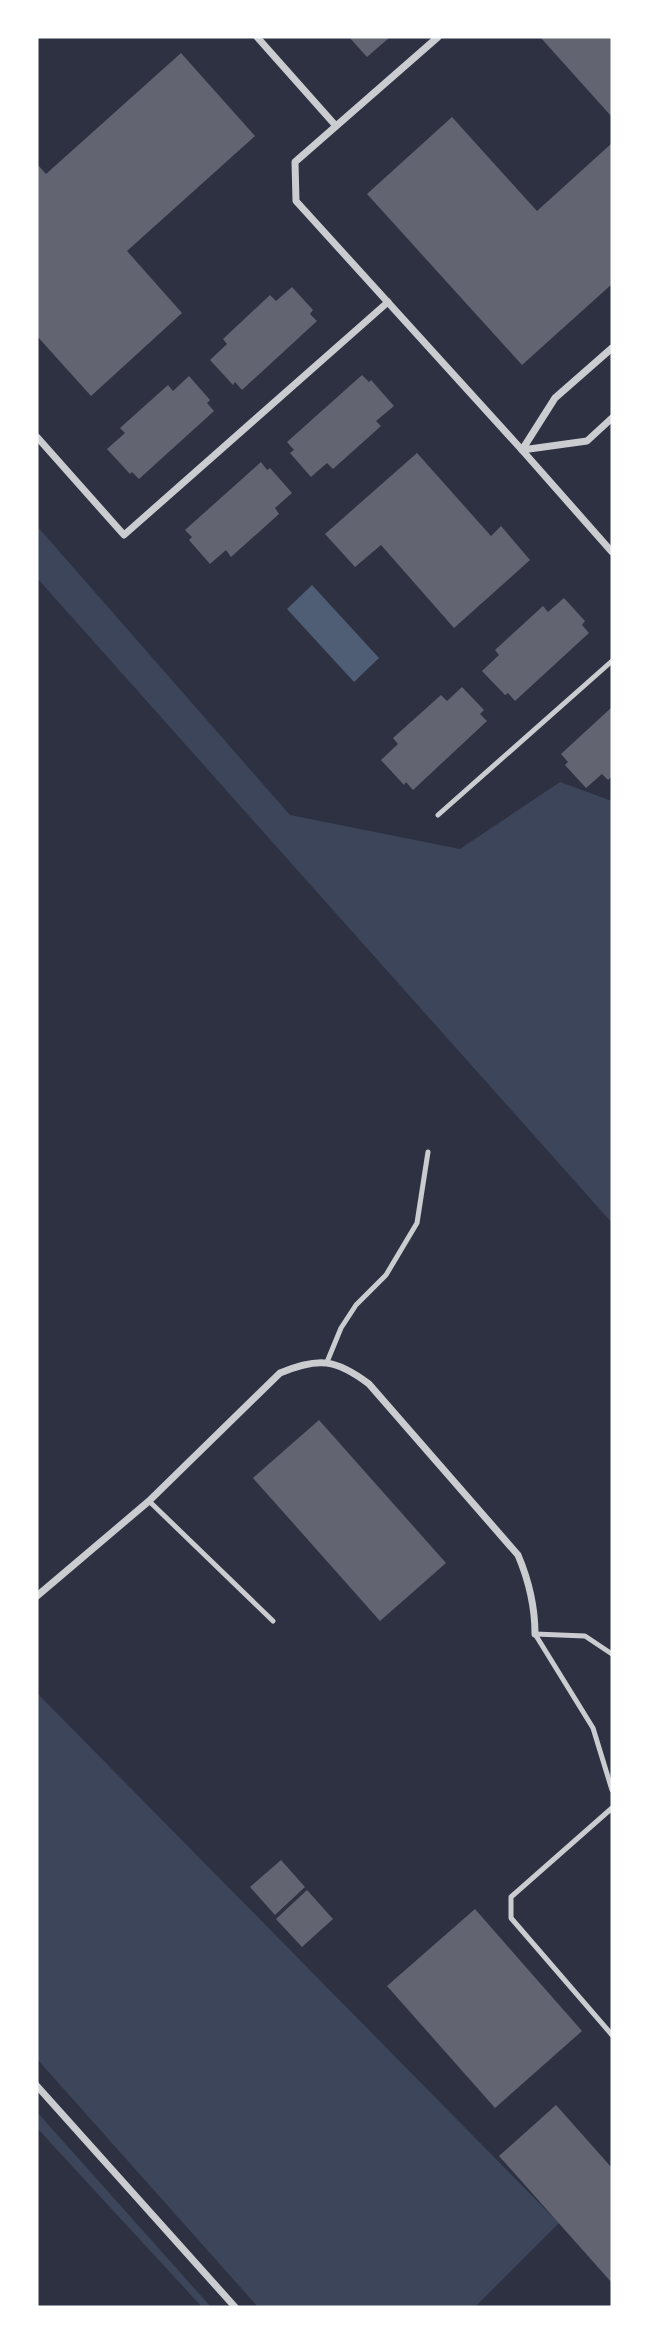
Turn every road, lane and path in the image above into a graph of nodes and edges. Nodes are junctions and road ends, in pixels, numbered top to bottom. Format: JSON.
{"nodes":[{"id":1,"x":257,"y":37,"type":"edge"},
{"id":2,"x":438,"y":37,"type":"edge"},
{"id":3,"x":336,"y":126,"type":"junction"},
{"id":4,"x":388,"y":302,"type":"junction"},
{"id":5,"x":612,"y":348,"type":"edge"},
{"id":6,"x":612,"y":418,"type":"edge"},
{"id":7,"x":37,"y":437,"type":"edge"},
{"id":8,"x":522,"y":450,"type":"junction"},
{"id":9,"x":612,"y":552,"type":"edge"},
{"id":10,"x":612,"y":661,"type":"edge"},
{"id":11,"x":438,"y":815,"type":"dead end"},
{"id":12,"x":428,"y":1152,"type":"dead end"},
{"id":13,"x":327,"y":1362,"type":"junction"},
{"id":14,"x":149,"y":1501,"type":"junction"},
{"id":15,"x":37,"y":1596,"type":"edge"},
{"id":16,"x":273,"y":1621,"type":"dead end"},
{"id":17,"x":535,"y":1634,"type":"junction"},
{"id":18,"x":612,"y":1654,"type":"edge"},
{"id":19,"x":612,"y":1790,"type":"edge"},
{"id":20,"x":612,"y":1808,"type":"edge"},
{"id":21,"x":612,"y":2035,"type":"edge"},
{"id":22,"x":37,"y":2086,"type":"edge"},
{"id":23,"x":235,"y":2307,"type":"edge"}],
"edges":[{"from":1,"to":3,"type":"street"},
{"from":2,"to":3,"type":"street"},
{"from":3,"to":4,"type":"street"},
{"from":4,"to":7,"type":"street"},
{"from":4,"to":8,"type":"street"},
{"from":5,"to":8,"type":"street"},
{"from":6,"to":8,"type":"street"},
{"from":8,"to":9,"type":"street"},
{"from":10,"to":11,"type":"lane"},
{"from":12,"to":13,"type":"lane"},
{"from":13,"to":14,"type":"street"},
{"from":13,"to":17,"type":"street"},
{"from":14,"to":15,"type":"street"},
{"from":14,"to":16,"type":"lane"},
{"from":17,"to":18,"type":"lane"},
{"from":17,"to":19,"type":"lane"},
{"from":20,"to":21,"type":"lane"},
{"from":22,"to":23,"type":"street"}]}
